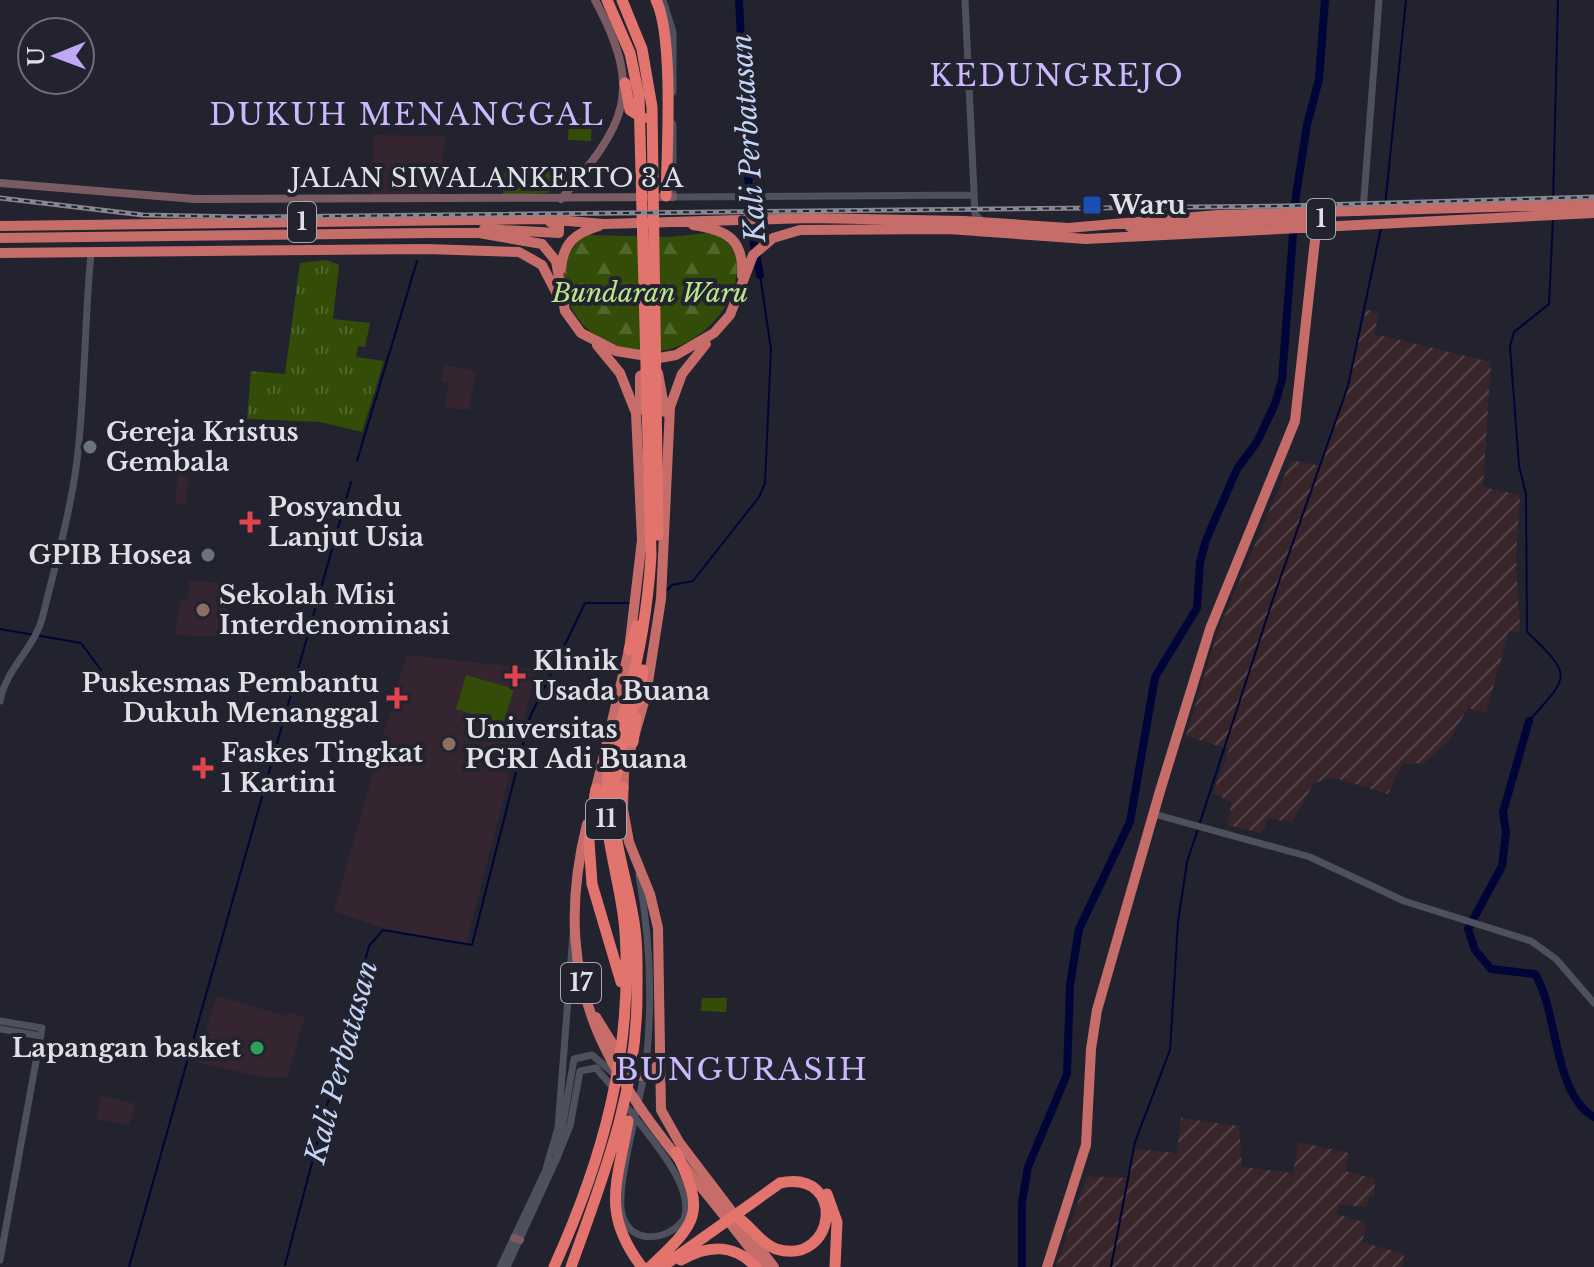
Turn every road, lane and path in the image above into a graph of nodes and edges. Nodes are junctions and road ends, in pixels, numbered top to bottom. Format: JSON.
{"nodes":[{"id":1,"x":595,"y":0,"type":"edge"},
{"id":2,"x":656,"y":0,"type":"edge"},
{"id":3,"x":663,"y":0,"type":"edge"},
{"id":4,"x":965,"y":0,"type":"edge"},
{"id":5,"x":1379,"y":0,"type":"edge"},
{"id":6,"x":622,"y":1,"type":"edge"},
{"id":7,"x":608,"y":2,"type":"edge"},
{"id":8,"x":625,"y":83,"type":"junction"},
{"id":9,"x":666,"y":95,"type":"junction"},
{"id":10,"x":0,"y":183,"type":"edge"},
{"id":11,"x":974,"y":195,"type":"junction"},
{"id":12,"x":669,"y":196,"type":"junction"},
{"id":13,"x":561,"y":199,"type":"junction"},
{"id":14,"x":1594,"y":204,"type":"edge"},
{"id":15,"x":1555,"y":209,"type":"junction"},
{"id":16,"x":1581,"y":209,"type":"junction"},
{"id":17,"x":1363,"y":211,"type":"junction"},
{"id":18,"x":1304,"y":212,"type":"junction"},
{"id":19,"x":1594,"y":213,"type":"edge"},
{"id":20,"x":979,"y":218,"type":"junction"},
{"id":21,"x":520,"y":220,"type":"junction"},
{"id":22,"x":675,"y":223,"type":"junction"},
{"id":23,"x":604,"y":224,"type":"junction"},
{"id":24,"x":1336,"y":225,"type":"junction"},
{"id":25,"x":0,"y":226,"type":"edge"},
{"id":26,"x":1304,"y":226,"type":"junction"},
{"id":27,"x":1066,"y":232,"type":"junction"},
{"id":28,"x":466,"y":233,"type":"junction"},
{"id":29,"x":479,"y":233,"type":"junction"},
{"id":30,"x":262,"y":234,"type":"junction"},
{"id":31,"x":511,"y":237,"type":"junction"},
{"id":32,"x":0,"y":238,"type":"edge"},
{"id":33,"x":427,"y":249,"type":"junction"},
{"id":34,"x":1316,"y":249,"type":"junction"},
{"id":35,"x":480,"y":250,"type":"junction"},
{"id":36,"x":0,"y":253,"type":"edge"},
{"id":37,"x":91,"y":253,"type":"junction"},
{"id":38,"x":178,"y":253,"type":"junction"},
{"id":39,"x":559,"y":287,"type":"junction"},
{"id":40,"x":739,"y":293,"type":"junction"},
{"id":41,"x":561,"y":299,"type":"junction"},
{"id":42,"x":714,"y":333,"type":"junction"},
{"id":43,"x":591,"y":343,"type":"junction"},
{"id":44,"x":651,"y":400,"type":"junction"},
{"id":45,"x":638,"y":428,"type":"junction"},
{"id":46,"x":666,"y":436,"type":"junction"},
{"id":47,"x":648,"y":599,"type":"junction"},
{"id":48,"x":629,"y":650,"type":"joint"},
{"id":49,"x":643,"y":670,"type":"junction"},
{"id":50,"x":0,"y":701,"type":"edge"},
{"id":51,"x":633,"y":742,"type":"junction"},
{"id":52,"x":623,"y":787,"type":"junction"},
{"id":53,"x":596,"y":789,"type":"junction"},
{"id":54,"x":1154,"y":814,"type":"junction"},
{"id":55,"x":637,"y":862,"type":"junction"},
{"id":56,"x":573,"y":927,"type":"junction"},
{"id":57,"x":582,"y":990,"type":"junction"},
{"id":58,"x":637,"y":993,"type":"junction"},
{"id":59,"x":1594,"y":1003,"type":"edge"},
{"id":60,"x":0,"y":1021,"type":"edge"},
{"id":61,"x":629,"y":1027,"type":"junction"},
{"id":62,"x":0,"y":1029,"type":"edge"},
{"id":63,"x":42,"y":1032,"type":"junction"},
{"id":64,"x":659,"y":1064,"type":"junction"},
{"id":65,"x":622,"y":1082,"type":"junction"},
{"id":66,"x":626,"y":1135,"type":"junction"},
{"id":67,"x":676,"y":1152,"type":"junction"},
{"id":68,"x":557,"y":1158,"type":"junction"},
{"id":69,"x":748,"y":1199,"type":"junction"},
{"id":70,"x":737,"y":1217,"type":"junction"},
{"id":71,"x":588,"y":1219,"type":"junction"},
{"id":72,"x":716,"y":1224,"type":"junction"},
{"id":73,"x":517,"y":1239,"type":"junction"},
{"id":74,"x":0,"y":1260,"type":"edge"},
{"id":75,"x":640,"y":1264,"type":"edge"},
{"id":76,"x":500,"y":1267,"type":"edge"},
{"id":77,"x":507,"y":1267,"type":"edge"},
{"id":78,"x":554,"y":1267,"type":"edge"},
{"id":79,"x":565,"y":1267,"type":"edge"},
{"id":80,"x":571,"y":1267,"type":"edge"},
{"id":81,"x":651,"y":1267,"type":"edge"},
{"id":82,"x":662,"y":1267,"type":"edge"},
{"id":83,"x":670,"y":1267,"type":"edge"},
{"id":84,"x":756,"y":1267,"type":"edge"},
{"id":85,"x":764,"y":1267,"type":"edge"},
{"id":86,"x":774,"y":1267,"type":"edge"},
{"id":87,"x":835,"y":1267,"type":"edge"},
{"id":88,"x":1047,"y":1267,"type":"edge"}],
"edges":[{"from":1,"to":8,"type":"main road"},
{"from":2,"to":9,"type":"highway"},
{"from":3,"to":12,"type":"street"},
{"from":4,"to":11,"type":"street"},
{"from":5,"to":17,"type":"street"},
{"from":6,"to":44,"type":"highway","number":"11"},
{"from":7,"to":44,"type":"highway","number":"11"},
{"from":8,"to":9,"type":"highway"},
{"from":8,"to":13,"type":"main road"},
{"from":9,"to":12,"type":"highway"},
{"from":10,"to":13,"type":"main road","name":"JALAN SIWALANKERTO 3 A"},
{"from":11,"to":12,"type":"street","name":"JALAN SIWALANKERTO 3 A"},
{"from":11,"to":20,"type":"street"},
{"from":12,"to":13,"type":"main road","name":"JALAN SIWALANKERTO 3 A"},
{"from":14,"to":16,"type":"highway","number":"1"},
{"from":15,"to":16,"type":"highway","number":"1"},
{"from":15,"to":17,"type":"highway"},
{"from":15,"to":24,"type":"highway"},
{"from":15,"to":27,"type":"highway","number":"1"},
{"from":16,"to":19,"type":"highway","number":"1"},
{"from":17,"to":18,"type":"highway"},
{"from":18,"to":26,"type":"highway"},
{"from":18,"to":27,"type":"highway"},
{"from":20,"to":22,"type":"highway","number":"1"},
{"from":20,"to":27,"type":"highway","number":"1"},
{"from":21,"to":23,"type":"highway","number":"1"},
{"from":21,"to":25,"type":"highway","number":"1"},
{"from":21,"to":28,"type":"highway"},
{"from":22,"to":23,"type":"highway","number":"1"},
{"from":22,"to":40,"type":"highway"},
{"from":23,"to":39,"type":"highway","number":"1"},
{"from":24,"to":26,"type":"highway"},
{"from":24,"to":34,"type":"highway"},
{"from":26,"to":27,"type":"highway"},
{"from":26,"to":34,"type":"highway"},
{"from":27,"to":40,"type":"highway","number":"1"},
{"from":28,"to":29,"type":"highway","number":"1"},
{"from":28,"to":30,"type":"highway","number":"1"},
{"from":29,"to":31,"type":"highway","number":"1"},
{"from":29,"to":33,"type":"highway"},
{"from":30,"to":32,"type":"highway","number":"1"},
{"from":30,"to":38,"type":"highway"},
{"from":31,"to":35,"type":"highway"},
{"from":31,"to":39,"type":"highway","number":"1"},
{"from":33,"to":35,"type":"highway","number":"1"},
{"from":33,"to":38,"type":"highway","number":"1"},
{"from":34,"to":54,"type":"highway"},
{"from":35,"to":41,"type":"highway","number":"1"},
{"from":36,"to":37,"type":"highway","number":"1"},
{"from":37,"to":38,"type":"highway","number":"1"},
{"from":37,"to":50,"type":"street"},
{"from":39,"to":41,"type":"highway","number":"1"},
{"from":40,"to":42,"type":"highway","number":"1"},
{"from":41,"to":43,"type":"highway","number":"1"},
{"from":42,"to":43,"type":"highway","number":"1"},
{"from":42,"to":46,"type":"highway"},
{"from":43,"to":45,"type":"highway"},
{"from":44,"to":47,"type":"highway","number":"11"},
{"from":44,"to":47,"type":"highway","number":"11"},
{"from":45,"to":46,"type":"highway"},
{"from":45,"to":47,"type":"highway"},
{"from":46,"to":47,"type":"highway"},
{"from":47,"to":48,"type":"highway"},
{"from":47,"to":49,"type":"highway","number":"11"},
{"from":47,"to":51,"type":"highway"},
{"from":47,"to":61,"type":"highway","number":"11"},
{"from":48,"to":53,"type":"highway","number":"17"},
{"from":49,"to":51,"type":"highway"},
{"from":49,"to":58,"type":"highway","number":"11"},
{"from":51,"to":52,"type":"highway"},
{"from":52,"to":55,"type":"highway"},
{"from":52,"to":58,"type":"highway"},
{"from":53,"to":56,"type":"highway","number":"17"},
{"from":53,"to":61,"type":"highway"},
{"from":54,"to":59,"type":"street"},
{"from":54,"to":88,"type":"highway"},
{"from":55,"to":64,"type":"highway"},
{"from":55,"to":66,"type":"street"},
{"from":56,"to":57,"type":"highway","number":"17"},
{"from":56,"to":73,"type":"street"},
{"from":57,"to":64,"type":"highway"},
{"from":57,"to":65,"type":"highway","number":"17"},
{"from":58,"to":61,"type":"highway","number":"11"},
{"from":60,"to":63,"type":"street"},
{"from":61,"to":66,"type":"highway"},
{"from":61,"to":78,"type":"highway","number":"11"},
{"from":62,"to":63,"type":"street"},
{"from":63,"to":74,"type":"street"},
{"from":64,"to":70,"type":"highway"},
{"from":65,"to":67,"type":"highway","number":"17"},
{"from":65,"to":68,"type":"street"},
{"from":66,"to":68,"type":"street"},
{"from":66,"to":71,"type":"highway"},
{"from":66,"to":75,"type":"highway"},
{"from":67,"to":81,"type":"highway"},
{"from":67,"to":85,"type":"highway","number":"17"},
{"from":68,"to":73,"type":"street"},
{"from":69,"to":70,"type":"highway"},
{"from":69,"to":72,"type":"highway"},
{"from":69,"to":87,"type":"highway"},
{"from":70,"to":86,"type":"highway"},
{"from":71,"to":79,"type":"highway"},
{"from":71,"to":80,"type":"highway"},
{"from":72,"to":81,"type":"highway"},
{"from":72,"to":82,"type":"highway"},
{"from":73,"to":76,"type":"street"},
{"from":73,"to":77,"type":"street"},
{"from":83,"to":84,"type":"highway"}]}
